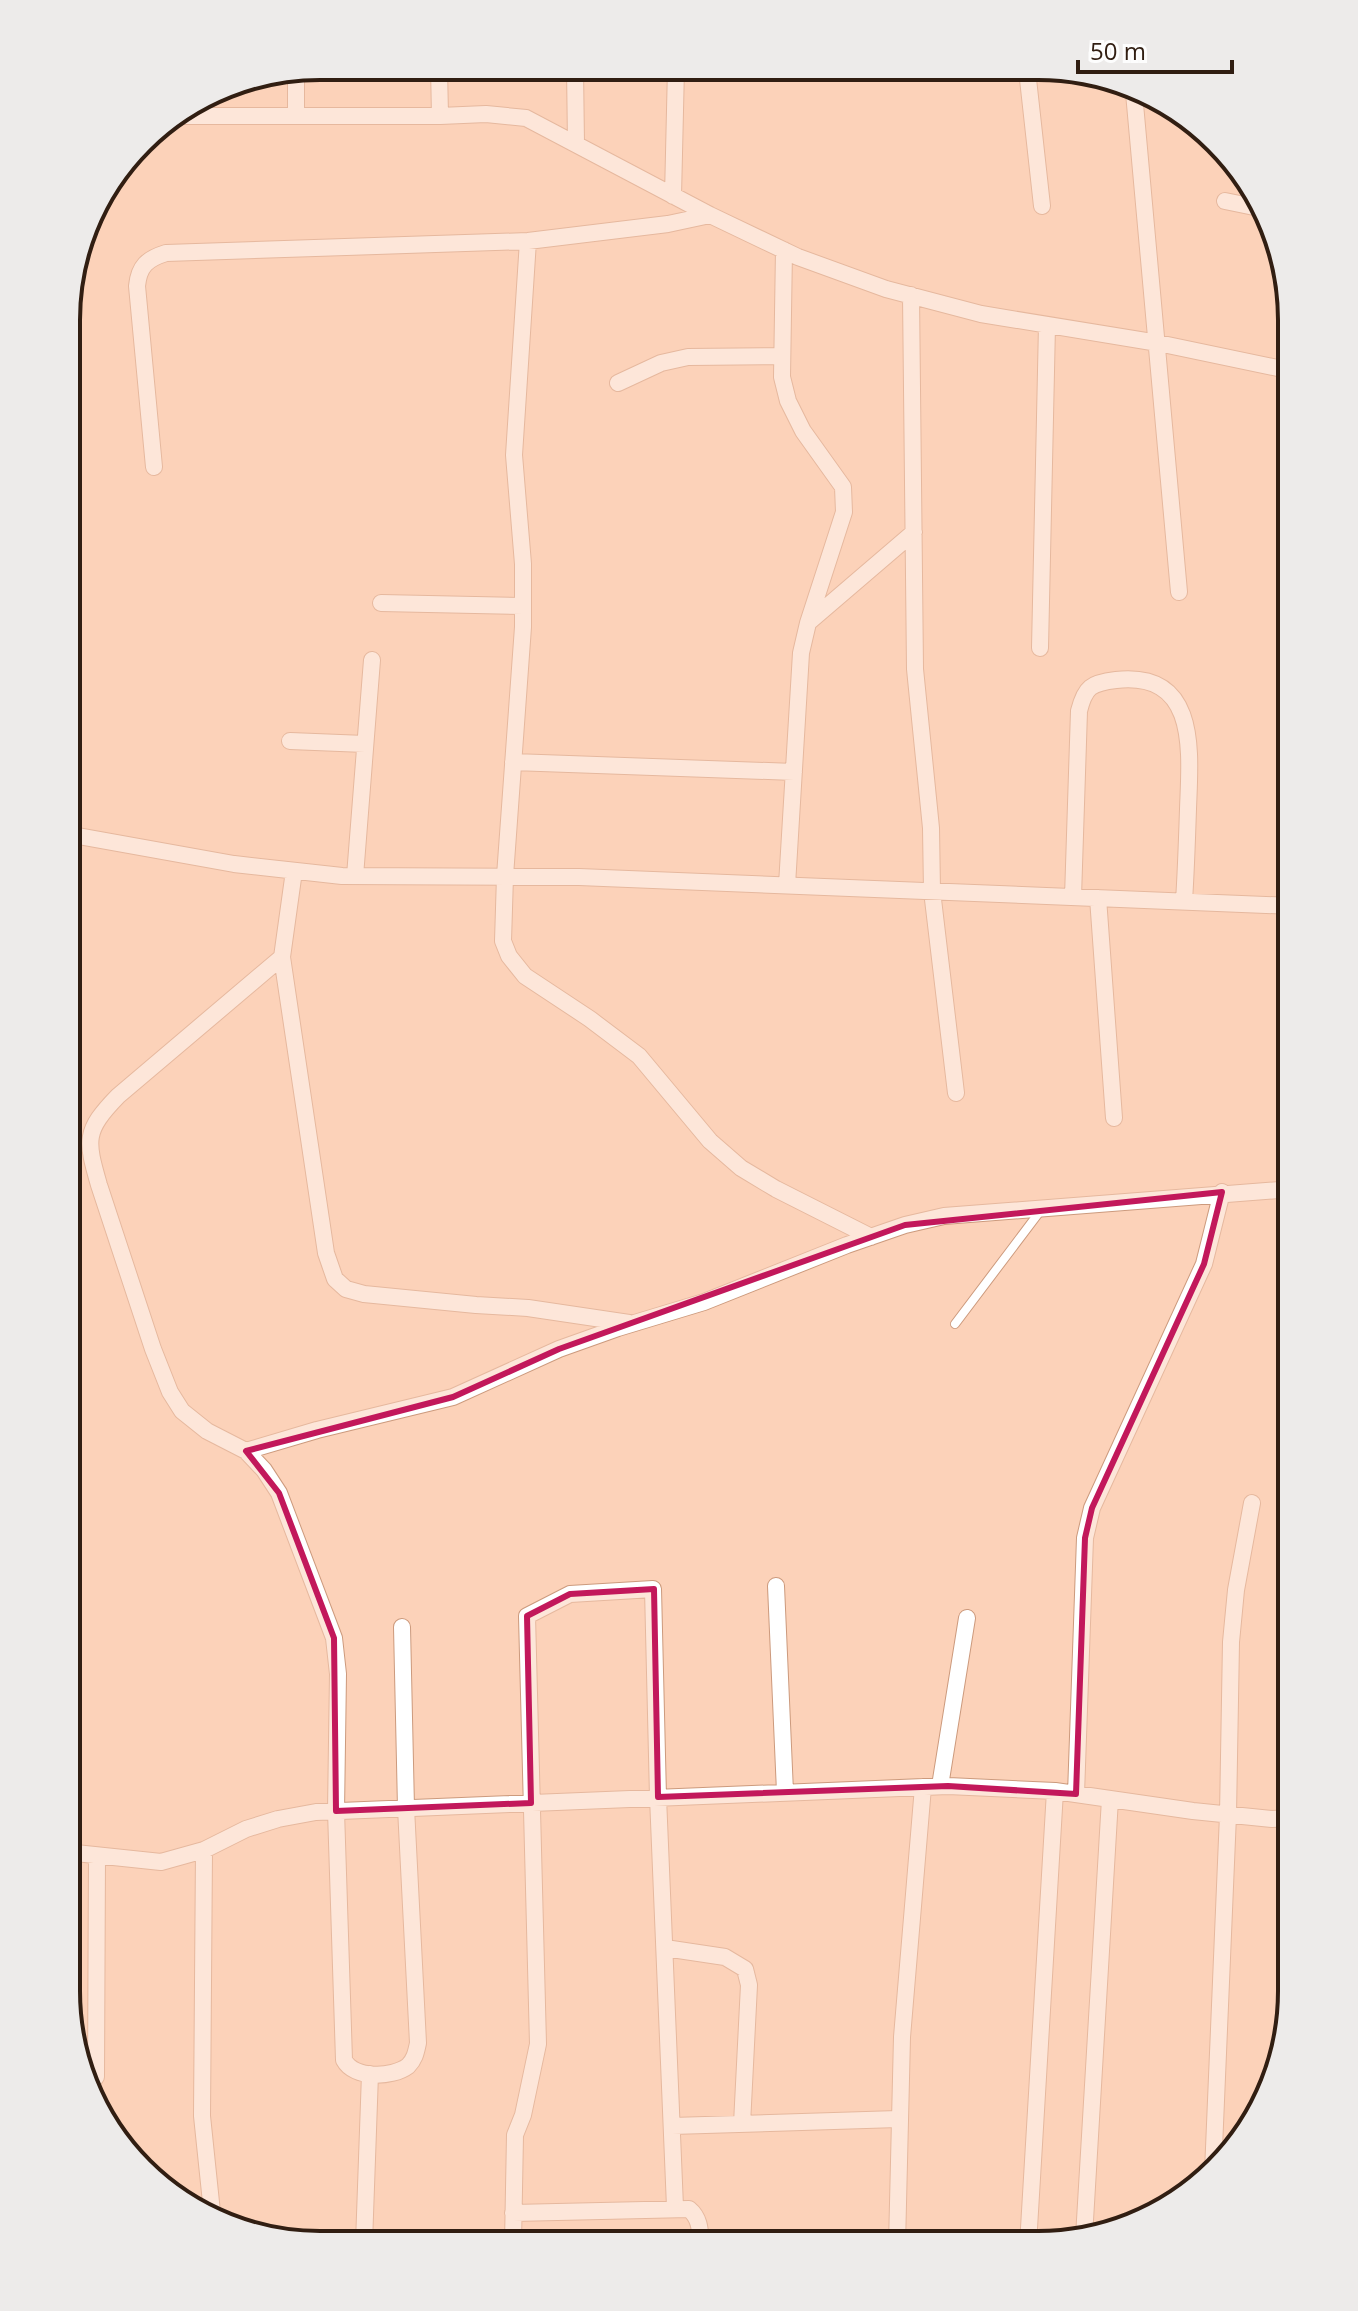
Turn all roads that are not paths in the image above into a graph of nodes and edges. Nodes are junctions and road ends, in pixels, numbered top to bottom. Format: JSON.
{"nodes":[{"id":1,"x":676,"y":80,"type":"edge"},
{"id":2,"x":1028,"y":80,"type":"edge"},
{"id":3,"x":439,"y":81,"type":"edge"},
{"id":4,"x":575,"y":81,"type":"edge"},
{"id":5,"x":296,"y":82,"type":"edge"},
{"id":6,"x":1135,"y":101,"type":"edge"},
{"id":7,"x":193,"y":116,"type":"edge"},
{"id":8,"x":296,"y":116,"type":"junction"},
{"id":9,"x":440,"y":116,"type":"junction"},
{"id":10,"x":576,"y":144,"type":"junction"},
{"id":11,"x":673,"y":196,"type":"junction"},
{"id":12,"x":1225,"y":201,"type":"dead end"},
{"id":13,"x":1042,"y":206,"type":"dead end"},
{"id":14,"x":1249,"y":206,"type":"edge"},
{"id":15,"x":710,"y":215,"type":"junction"},
{"id":16,"x":528,"y":241,"type":"junction"},
{"id":17,"x":784,"y":250,"type":"junction"},
{"id":18,"x":911,"y":295,"type":"junction"},
{"id":19,"x":1047,"y":325,"type":"junction"},
{"id":20,"x":1158,"y":343,"type":"junction"},
{"id":21,"x":782,"y":356,"type":"junction"},
{"id":22,"x":1278,"y":368,"type":"edge"},
{"id":23,"x":618,"y":383,"type":"dead end"},
{"id":24,"x":154,"y":467,"type":"dead end"},
{"id":25,"x":914,"y":532,"type":"junction"},
{"id":26,"x":1179,"y":592,"type":"dead end"},
{"id":27,"x":381,"y":603,"type":"dead end"},
{"id":28,"x":523,"y":606,"type":"junction"},
{"id":29,"x":808,"y":623,"type":"junction"},
{"id":30,"x":1040,"y":648,"type":"dead end"},
{"id":31,"x":372,"y":660,"type":"dead end"},
{"id":32,"x":290,"y":741,"type":"dead end"},
{"id":33,"x":365,"y":744,"type":"junction"},
{"id":34,"x":513,"y":762,"type":"junction"},
{"id":35,"x":794,"y":772,"type":"junction"},
{"id":36,"x":80,"y":836,"type":"edge"},
{"id":37,"x":294,"y":871,"type":"junction"},
{"id":38,"x":355,"y":876,"type":"junction"},
{"id":39,"x":505,"y":876,"type":"junction"},
{"id":40,"x":787,"y":885,"type":"junction"},
{"id":41,"x":932,"y":891,"type":"junction"},
{"id":42,"x":1073,"y":897,"type":"junction"},
{"id":43,"x":1098,"y":898,"type":"junction"},
{"id":44,"x":1184,"y":901,"type":"junction"},
{"id":45,"x":1278,"y":905,"type":"edge"},
{"id":46,"x":282,"y":957,"type":"junction"},
{"id":47,"x":956,"y":1093,"type":"dead end"},
{"id":48,"x":1114,"y":1118,"type":"dead end"},
{"id":49,"x":1277,"y":1190,"type":"edge"},
{"id":50,"x":1222,"y":1192,"type":"junction"},
{"id":51,"x":1043,"y":1208,"type":"junction"},
{"id":52,"x":871,"y":1237,"type":"junction"},
{"id":53,"x":631,"y":1324,"type":"junction"},
{"id":54,"x":955,"y":1324,"type":"dead end"},
{"id":55,"x":246,"y":1451,"type":"junction"},
{"id":56,"x":1252,"y":1503,"type":"dead end"},
{"id":57,"x":776,"y":1586,"type":"dead end"},
{"id":58,"x":967,"y":1618,"type":"dead end"},
{"id":59,"x":402,"y":1627,"type":"dead end"},
{"id":60,"x":932,"y":1786,"type":"junction"},
{"id":61,"x":1055,"y":1791,"type":"junction"},
{"id":62,"x":785,"y":1792,"type":"junction"},
{"id":63,"x":1076,"y":1794,"type":"junction"},
{"id":64,"x":658,"y":1797,"type":"junction"},
{"id":65,"x":1110,"y":1799,"type":"junction"},
{"id":66,"x":531,"y":1803,"type":"junction"},
{"id":67,"x":406,"y":1808,"type":"junction"},
{"id":68,"x":336,"y":1811,"type":"junction"},
{"id":69,"x":1228,"y":1815,"type":"junction"},
{"id":70,"x":1277,"y":1819,"type":"edge"},
{"id":71,"x":204,"y":1850,"type":"junction"},
{"id":72,"x":80,"y":1854,"type":"edge"},
{"id":73,"x":97,"y":1856,"type":"junction"},
{"id":74,"x":665,"y":1948,"type":"junction"},
{"id":75,"x":370,"y":2074,"type":"junction"},
{"id":76,"x":96,"y":2075,"type":"edge"},
{"id":77,"x":898,"y":2119,"type":"junction"},
{"id":78,"x":742,"y":2124,"type":"junction"},
{"id":79,"x":672,"y":2126,"type":"junction"},
{"id":80,"x":1214,"y":2154,"type":"edge"},
{"id":81,"x":211,"y":2205,"type":"edge"},
{"id":82,"x":675,"y":2207,"type":"junction"},
{"id":83,"x":513,"y":2213,"type":"junction"},
{"id":84,"x":1085,"y":2226,"type":"edge"},
{"id":85,"x":364,"y":2231,"type":"edge"},
{"id":86,"x":513,"y":2231,"type":"edge"},
{"id":87,"x":700,"y":2231,"type":"edge"},
{"id":88,"x":897,"y":2231,"type":"edge"},
{"id":89,"x":1029,"y":2231,"type":"edge"}],
"edges":[{"from":1,"to":11,"type":"street"},
{"from":2,"to":13,"type":"street"},
{"from":3,"to":9,"type":"street"},
{"from":4,"to":10,"type":"street"},
{"from":5,"to":8,"type":"street"},
{"from":6,"to":20,"type":"street"},
{"from":7,"to":8,"type":"street"},
{"from":8,"to":9,"type":"street"},
{"from":9,"to":10,"type":"street"},
{"from":10,"to":11,"type":"street"},
{"from":11,"to":15,"type":"street"},
{"from":12,"to":14,"type":"street"},
{"from":15,"to":16,"type":"street"},
{"from":15,"to":17,"type":"street"},
{"from":16,"to":24,"type":"street"},
{"from":16,"to":28,"type":"street"},
{"from":17,"to":18,"type":"street"},
{"from":17,"to":21,"type":"street"},
{"from":18,"to":19,"type":"street"},
{"from":18,"to":25,"type":"street"},
{"from":19,"to":20,"type":"street"},
{"from":19,"to":30,"type":"street"},
{"from":20,"to":22,"type":"street"},
{"from":20,"to":26,"type":"street"},
{"from":21,"to":23,"type":"street"},
{"from":21,"to":29,"type":"street"},
{"from":25,"to":29,"type":"street"},
{"from":25,"to":41,"type":"street"},
{"from":27,"to":28,"type":"street"},
{"from":28,"to":34,"type":"street"},
{"from":29,"to":35,"type":"street"},
{"from":31,"to":33,"type":"street"},
{"from":32,"to":33,"type":"street"},
{"from":33,"to":38,"type":"street"},
{"from":34,"to":35,"type":"street"},
{"from":34,"to":39,"type":"street"},
{"from":35,"to":40,"type":"street"},
{"from":36,"to":37,"type":"street"},
{"from":37,"to":38,"type":"street"},
{"from":37,"to":46,"type":"street"},
{"from":38,"to":39,"type":"street"},
{"from":39,"to":40,"type":"street"},
{"from":39,"to":52,"type":"street"},
{"from":40,"to":41,"type":"street"},
{"from":41,"to":42,"type":"street"},
{"from":41,"to":47,"type":"street"},
{"from":42,"to":43,"type":"street"},
{"from":42,"to":44,"type":"street"},
{"from":43,"to":44,"type":"street"},
{"from":43,"to":48,"type":"street"},
{"from":44,"to":45,"type":"street"},
{"from":46,"to":53,"type":"street"},
{"from":46,"to":55,"type":"street"},
{"from":49,"to":50,"type":"street"},
{"from":50,"to":51,"type":"street"},
{"from":50,"to":63,"type":"street"},
{"from":51,"to":52,"type":"street"},
{"from":51,"to":54,"type":"lane"},
{"from":52,"to":53,"type":"street"},
{"from":53,"to":55,"type":"street"},
{"from":55,"to":68,"type":"street"},
{"from":56,"to":69,"type":"street"},
{"from":57,"to":62,"type":"street"},
{"from":58,"to":60,"type":"street"},
{"from":59,"to":67,"type":"street"},
{"from":60,"to":61,"type":"street"},
{"from":60,"to":62,"type":"street"},
{"from":60,"to":77,"type":"street"},
{"from":61,"to":63,"type":"street"},
{"from":61,"to":89,"type":"street"},
{"from":62,"to":64,"type":"street"},
{"from":63,"to":65,"type":"street"},
{"from":64,"to":66,"type":"street"},
{"from":64,"to":66,"type":"street"},
{"from":64,"to":74,"type":"street"},
{"from":65,"to":69,"type":"street"},
{"from":65,"to":84,"type":"street"},
{"from":66,"to":67,"type":"street"},
{"from":66,"to":83,"type":"street"},
{"from":67,"to":68,"type":"street"},
{"from":67,"to":75,"type":"street"},
{"from":68,"to":71,"type":"street"},
{"from":68,"to":75,"type":"street"},
{"from":69,"to":70,"type":"street"},
{"from":69,"to":80,"type":"street"},
{"from":71,"to":73,"type":"street"},
{"from":71,"to":81,"type":"street"},
{"from":72,"to":73,"type":"street"},
{"from":73,"to":76,"type":"street"},
{"from":74,"to":78,"type":"street"},
{"from":74,"to":79,"type":"street"},
{"from":75,"to":85,"type":"street"},
{"from":77,"to":78,"type":"street"},
{"from":77,"to":88,"type":"street"},
{"from":78,"to":79,"type":"street"},
{"from":79,"to":82,"type":"street"},
{"from":82,"to":83,"type":"street"},
{"from":82,"to":87,"type":"street"},
{"from":83,"to":86,"type":"street"}]}
